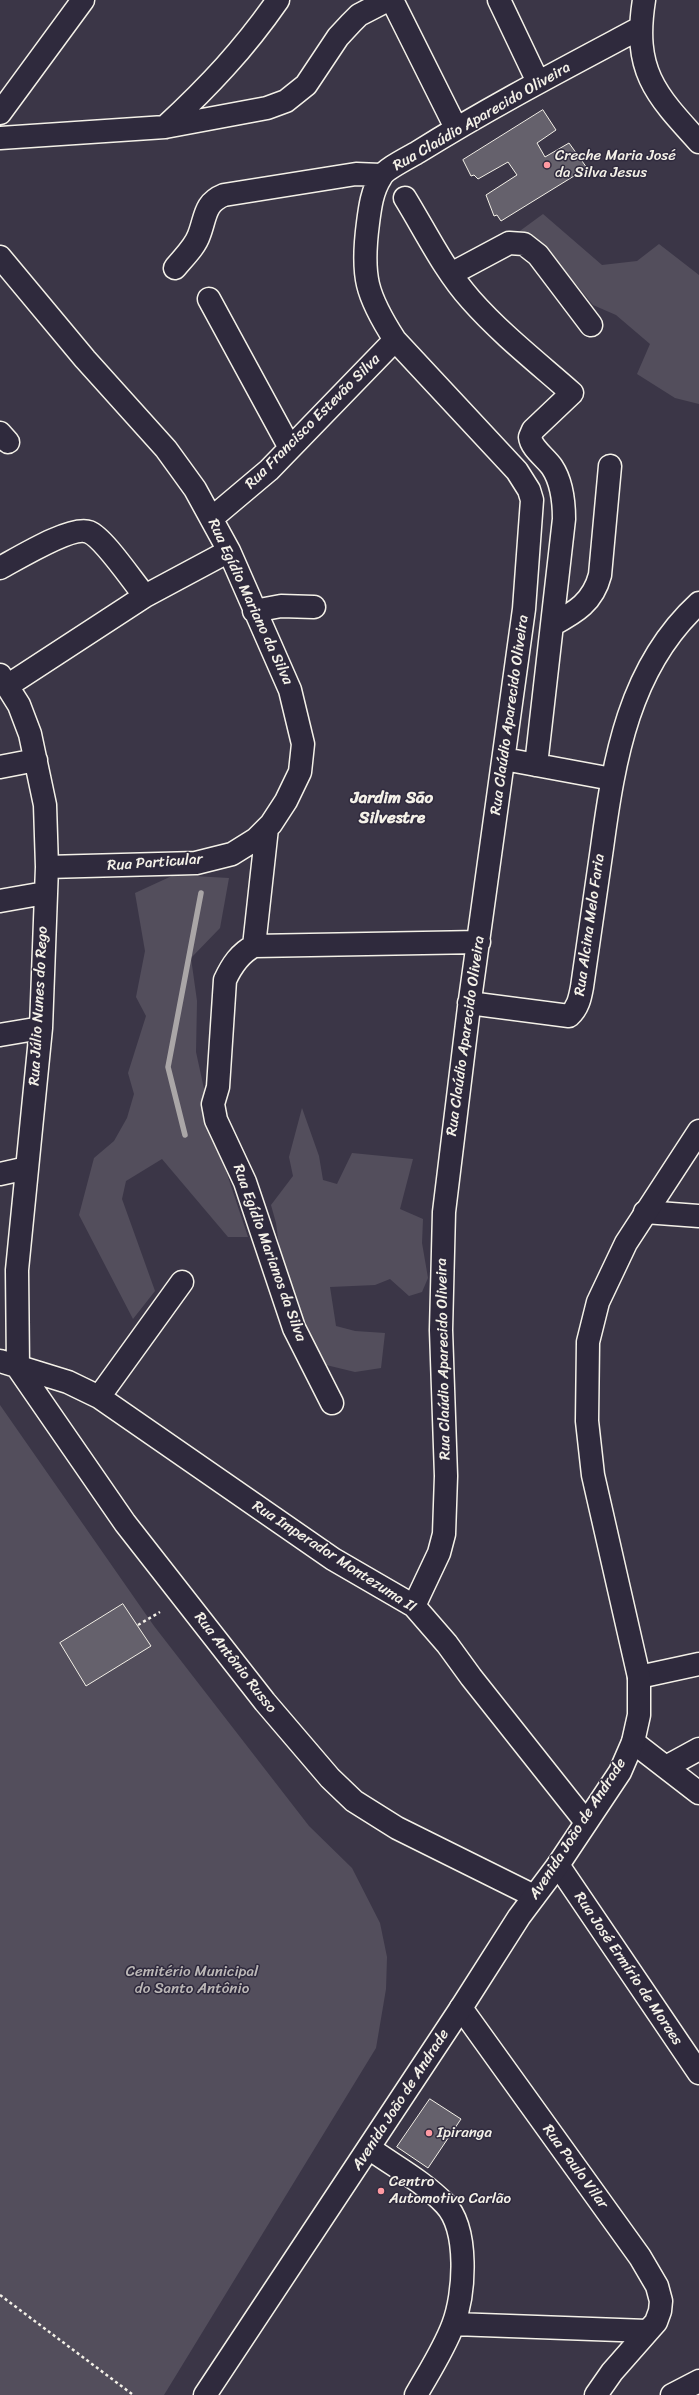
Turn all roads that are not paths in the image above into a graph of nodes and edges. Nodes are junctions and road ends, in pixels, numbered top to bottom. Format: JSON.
{"nodes":[{"id":1,"x":83,"y":0,"type":"edge"},
{"id":2,"x":278,"y":0,"type":"edge"},
{"id":3,"x":388,"y":0,"type":"edge"},
{"id":4,"x":392,"y":0,"type":"edge"},
{"id":5,"x":499,"y":0,"type":"edge"},
{"id":6,"x":644,"y":0,"type":"edge"},
{"id":7,"x":640,"y":28,"type":"junction"},
{"id":8,"x":538,"y":82,"type":"junction"},
{"id":9,"x":0,"y":113,"type":"edge"},
{"id":10,"x":165,"y":127,"type":"junction"},
{"id":11,"x":456,"y":128,"type":"junction"},
{"id":12,"x":0,"y":138,"type":"edge"},
{"id":13,"x":699,"y":142,"type":"edge"},
{"id":14,"x":381,"y":175,"type":"junction"},
{"id":15,"x":405,"y":198,"type":"dead end"},
{"id":16,"x":0,"y":257,"type":"edge"},
{"id":17,"x":175,"y":268,"type":"dead end"},
{"id":18,"x":451,"y":274,"type":"junction"},
{"id":19,"x":208,"y":299,"type":"dead end"},
{"id":20,"x":591,"y":325,"type":"dead end"},
{"id":21,"x":395,"y":340,"type":"junction"},
{"id":22,"x":290,"y":448,"type":"junction"},
{"id":23,"x":610,"y":466,"type":"dead end"},
{"id":24,"x":552,"y":468,"type":"junction"},
{"id":25,"x":529,"y":490,"type":"junction"},
{"id":26,"x":212,"y":518,"type":"junction"},
{"id":27,"x":229,"y":551,"type":"junction"},
{"id":28,"x":0,"y":568,"type":"edge"},
{"id":29,"x":145,"y":596,"type":"junction"},
{"id":30,"x":699,"y":603,"type":"edge"},
{"id":31,"x":314,"y":607,"type":"dead end"},
{"id":32,"x":254,"y":611,"type":"junction"},
{"id":33,"x":552,"y":625,"type":"junction"},
{"id":34,"x":4,"y":680,"type":"edge"},
{"id":35,"x":504,"y":759,"type":"junction"},
{"id":36,"x":36,"y":760,"type":"junction"},
{"id":37,"x":536,"y":765,"type":"junction"},
{"id":38,"x":0,"y":767,"type":"edge"},
{"id":39,"x":612,"y":779,"type":"junction"},
{"id":40,"x":286,"y":801,"type":"joint"},
{"id":41,"x":267,"y":828,"type":"junction"},
{"id":42,"x":47,"y":867,"type":"junction"},
{"id":43,"x":45,"y":893,"type":"junction"},
{"id":44,"x":0,"y":901,"type":"edge"},
{"id":45,"x":478,"y":942,"type":"junction"},
{"id":46,"x":254,"y":946,"type":"junction"},
{"id":47,"x":469,"y":1003,"type":"junction"},
{"id":48,"x":41,"y":1028,"type":"junction"},
{"id":49,"x":0,"y":1035,"type":"edge"},
{"id":50,"x":699,"y":1131,"type":"edge"},
{"id":51,"x":27,"y":1168,"type":"junction"},
{"id":52,"x":0,"y":1174,"type":"edge"},
{"id":53,"x":644,"y":1212,"type":"junction"},
{"id":54,"x":699,"y":1216,"type":"edge"},
{"id":55,"x":182,"y":1282,"type":"dead end"},
{"id":56,"x":9,"y":1365,"type":"edge"},
{"id":57,"x":99,"y":1397,"type":"junction"},
{"id":58,"x":332,"y":1404,"type":"dead end"},
{"id":59,"x":414,"y":1606,"type":"junction"},
{"id":60,"x":699,"y":1664,"type":"edge"},
{"id":61,"x":639,"y":1677,"type":"junction"},
{"id":62,"x":633,"y":1742,"type":"junction"},
{"id":63,"x":699,"y":1749,"type":"edge"},
{"id":64,"x":666,"y":1767,"type":"junction"},
{"id":65,"x":699,"y":1793,"type":"edge"},
{"id":66,"x":586,"y":1822,"type":"junction"},
{"id":67,"x":558,"y":1865,"type":"junction"},
{"id":68,"x":534,"y":1896,"type":"junction"},
{"id":69,"x":461,"y":2008,"type":"junction"},
{"id":70,"x":699,"y":2073,"type":"edge"},
{"id":71,"x":369,"y":2148,"type":"junction"},
{"id":72,"x":454,"y":2324,"type":"junction"},
{"id":73,"x":647,"y":2331,"type":"junction"},
{"id":74,"x":699,"y":2381,"type":"edge"},
{"id":75,"x":205,"y":2395,"type":"edge"},
{"id":76,"x":416,"y":2395,"type":"edge"},
{"id":77,"x":596,"y":2395,"type":"edge"},
{"id":78,"x":672,"y":2395,"type":"edge"}],
"edges":[{"from":1,"to":9,"type":"street"},
{"from":2,"to":10,"type":"street"},
{"from":3,"to":10,"type":"street"},
{"from":4,"to":11,"type":"street"},
{"from":5,"to":8,"type":"street"},
{"from":6,"to":7,"type":"street"},
{"from":7,"to":8,"type":"street","name":"Rua Claúdio Aparecido Oliveira"},
{"from":7,"to":13,"type":"street"},
{"from":8,"to":11,"type":"street","name":"Rua Claúdio Aparecido Oliveira"},
{"from":10,"to":12,"type":"street"},
{"from":11,"to":14,"type":"street","name":"Rua Claúdio Aparecido Oliveira"},
{"from":14,"to":17,"type":"street"},
{"from":14,"to":21,"type":"street","name":"Rua Claúdio Aparecido Oliveira"},
{"from":15,"to":18,"type":"street"},
{"from":16,"to":26,"type":"street","name":"Rua Egídio Mariano da Silva"},
{"from":18,"to":20,"type":"street"},
{"from":18,"to":24,"type":"street"},
{"from":19,"to":22,"type":"street"},
{"from":21,"to":22,"type":"street","name":"Rua Francisco Estevão Silva"},
{"from":21,"to":25,"type":"street","name":"Rua Claúdio Aparecido Oliveira"},
{"from":22,"to":26,"type":"street","name":"Rua Francisco Estevão Silva"},
{"from":23,"to":33,"type":"street"},
{"from":24,"to":25,"type":"street"},
{"from":24,"to":33,"type":"street"},
{"from":25,"to":35,"type":"street","name":"Rua Claúdio Aparecido Oliveira"},
{"from":26,"to":27,"type":"street","name":"Rua Egídio Mariano da Silva"},
{"from":27,"to":29,"type":"street"},
{"from":27,"to":32,"type":"street","name":"Rua Egídio Mariano da Silva"},
{"from":28,"to":29,"type":"street"},
{"from":29,"to":34,"type":"street"},
{"from":30,"to":39,"type":"street"},
{"from":31,"to":32,"type":"street"},
{"from":32,"to":40,"type":"street","name":"Rua Egídio Mariano da Silva"},
{"from":33,"to":37,"type":"street"},
{"from":34,"to":36,"type":"street","name":"Rua Júlio Nunes do Rego"},
{"from":35,"to":37,"type":"street"},
{"from":35,"to":45,"type":"street","name":"Rua Claúdio Aparecido Oliveira"},
{"from":36,"to":38,"type":"street"},
{"from":36,"to":42,"type":"street","name":"Rua Júlio Nunes do Rego"},
{"from":37,"to":39,"type":"street"},
{"from":39,"to":47,"type":"street","name":"Rua Alcina Melo Faria"},
{"from":40,"to":41,"type":"street","name":"Rua Particular"},
{"from":41,"to":42,"type":"street","name":"Rua Particular"},
{"from":41,"to":46,"type":"street"},
{"from":42,"to":43,"type":"street","name":"Rua Júlio Nunes do Rego"},
{"from":43,"to":44,"type":"street"},
{"from":43,"to":48,"type":"street","name":"Rua Júlio Nunes do Rego"},
{"from":45,"to":46,"type":"street"},
{"from":45,"to":47,"type":"street","name":"Rua Claúdio Aparecido Oliveira"},
{"from":46,"to":58,"type":"street","name":"Rua Egídio Marianos da Silva"},
{"from":47,"to":59,"type":"street","name":"Rua Claúdio Aparecido Oliveira"},
{"from":48,"to":49,"type":"street"},
{"from":48,"to":51,"type":"street","name":"Rua Júlio Nunes do Rego"},
{"from":50,"to":53,"type":"street","name":"Avenida João de Andrade"},
{"from":51,"to":52,"type":"street"},
{"from":51,"to":56,"type":"street","name":"Rua Júlio Nunes do Rego"},
{"from":53,"to":54,"type":"street"},
{"from":53,"to":61,"type":"street","name":"Avenida João de Andrade"},
{"from":55,"to":57,"type":"street"},
{"from":56,"to":57,"type":"street","name":"Rua Imperador Montezuma II"},
{"from":56,"to":68,"type":"street","name":"Rua Antônio Russo"},
{"from":57,"to":59,"type":"street","name":"Rua Imperador Montezuma II"},
{"from":59,"to":66,"type":"street","name":"Rua Imperador Montezuma II"},
{"from":60,"to":61,"type":"street"},
{"from":61,"to":62,"type":"street","name":"Avenida João de Andrade"},
{"from":62,"to":64,"type":"street"},
{"from":62,"to":66,"type":"street","name":"Avenida João de Andrade"},
{"from":63,"to":64,"type":"street"},
{"from":64,"to":65,"type":"street"},
{"from":66,"to":67,"type":"street","name":"Avenida João de Andrade"},
{"from":67,"to":68,"type":"street","name":"Avenida João de Andrade"},
{"from":67,"to":70,"type":"street","name":"Rua José Ermírio de Moraes"},
{"from":68,"to":69,"type":"street","name":"Avenida João de Andrade"},
{"from":69,"to":71,"type":"street","name":"Avenida João de Andrade"},
{"from":69,"to":73,"type":"street","name":"Rua Paulo Vilar"},
{"from":71,"to":72,"type":"street"},
{"from":71,"to":75,"type":"street","name":"Avenida João de Andrade"},
{"from":72,"to":73,"type":"street"},
{"from":72,"to":76,"type":"street"},
{"from":73,"to":77,"type":"street","name":"Rua Paulo Vilar"},
{"from":74,"to":78,"type":"street"}]}
